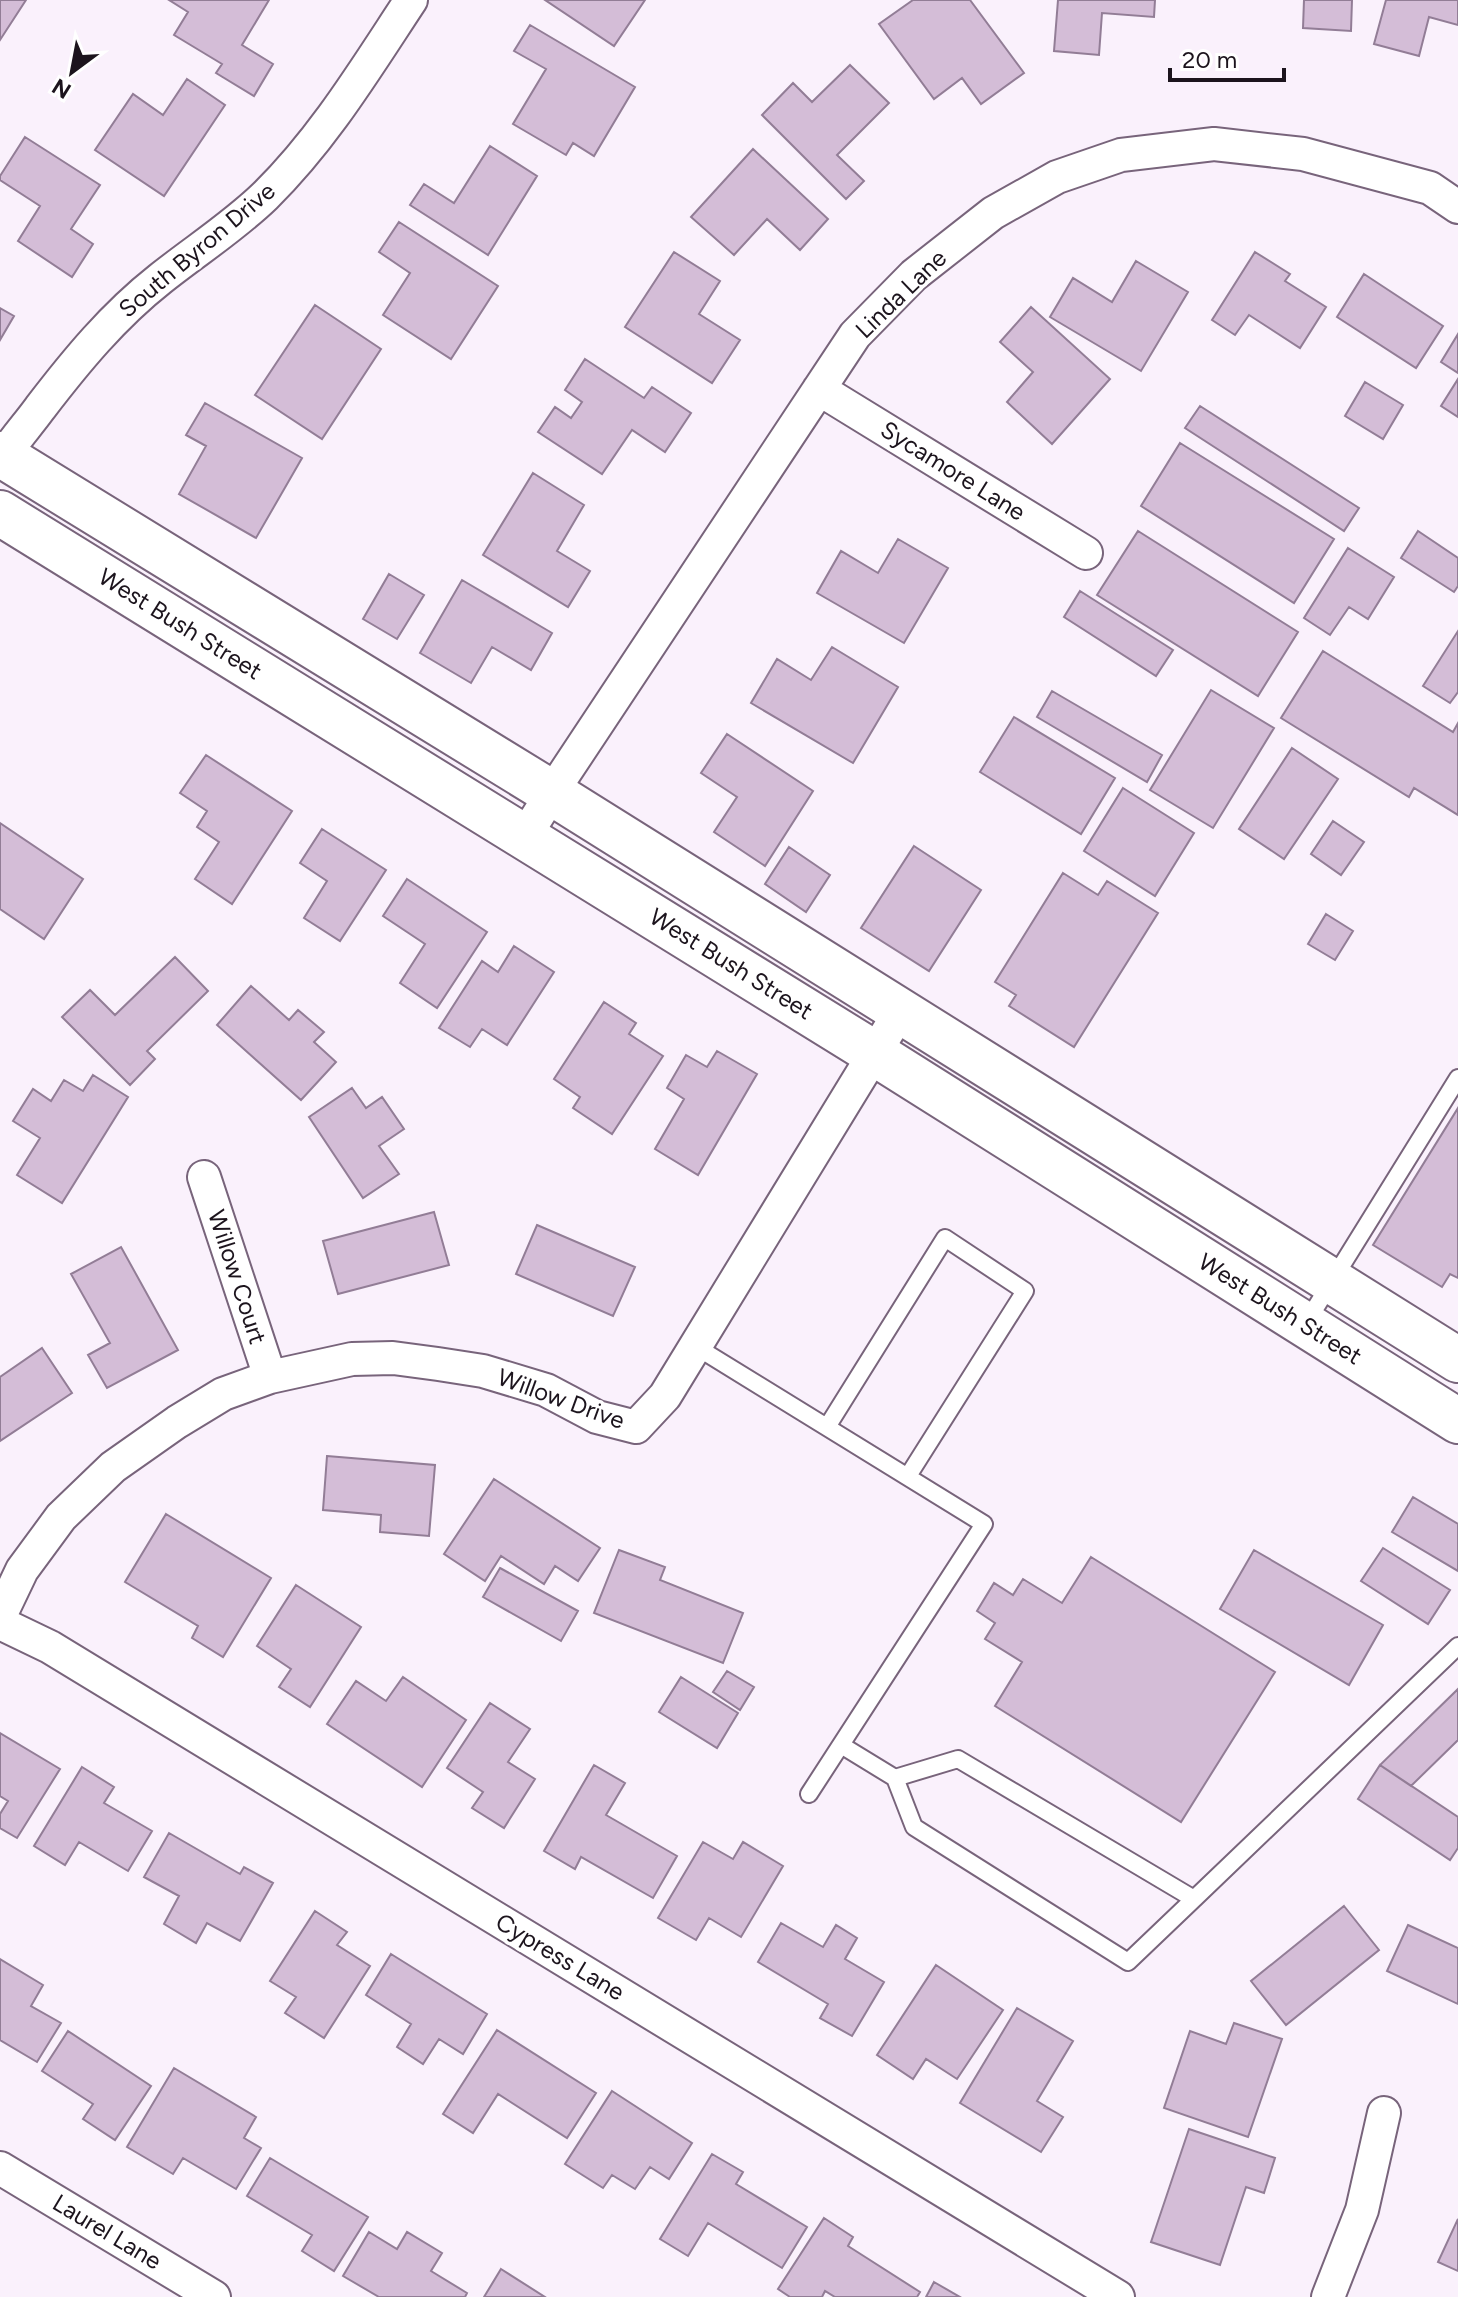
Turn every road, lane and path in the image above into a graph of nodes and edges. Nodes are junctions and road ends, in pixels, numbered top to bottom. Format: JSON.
{"nodes":[{"id":1,"x":411,"y":0,"type":"edge"},
{"id":2,"x":1444,"y":187,"type":"edge"},
{"id":3,"x":1458,"y":207,"type":"edge"},
{"id":4,"x":819,"y":389,"type":"junction"},
{"id":5,"x":1,"y":458,"type":"edge"},
{"id":6,"x":0,"y":513,"type":"edge"},
{"id":7,"x":1086,"y":553,"type":"dead end"},
{"id":8,"x":552,"y":793,"type":"junction"},
{"id":9,"x":525,"y":836,"type":"junction"},
{"id":10,"x":901,"y":1010,"type":"junction"},
{"id":11,"x":874,"y":1053,"type":"junction"},
{"id":12,"x":1458,"y":1078,"type":"edge"},
{"id":13,"x":204,"y":1177,"type":"dead end"},
{"id":14,"x":1331,"y":1280,"type":"junction"},
{"id":15,"x":1305,"y":1325,"type":"junction"},
{"id":16,"x":695,"y":1346,"type":"junction"},
{"id":17,"x":1458,"y":1360,"type":"edge"},
{"id":18,"x":270,"y":1377,"type":"junction"},
{"id":19,"x":1458,"y":1421,"type":"edge"},
{"id":20,"x":827,"y":1427,"type":"junction"},
{"id":21,"x":908,"y":1476,"type":"junction"},
{"id":22,"x":0,"y":1616,"type":"edge"},
{"id":23,"x":0,"y":1623,"type":"edge"},
{"id":24,"x":1458,"y":1646,"type":"edge"},
{"id":25,"x":841,"y":1745,"type":"junction"},
{"id":26,"x":895,"y":1778,"type":"junction"},
{"id":27,"x":809,"y":1794,"type":"dead end"},
{"id":28,"x":1194,"y":1899,"type":"junction"},
{"id":29,"x":1384,"y":2113,"type":"dead end"},
{"id":30,"x":0,"y":2168,"type":"edge"},
{"id":31,"x":214,"y":2297,"type":"edge"},
{"id":32,"x":1118,"y":2297,"type":"edge"},
{"id":33,"x":1328,"y":2297,"type":"edge"}],
"edges":[{"from":1,"to":5,"type":"street","name":"South Byron Drive"},
{"from":2,"to":3,"type":"street","name":"Linda Lane"},
{"from":2,"to":4,"type":"street","name":"Linda Lane"},
{"from":4,"to":7,"type":"street","name":"Sycamore Lane"},
{"from":4,"to":8,"type":"street","name":"Linda Lane"},
{"from":5,"to":8,"type":"main road","name":"West Bush Street"},
{"from":6,"to":9,"type":"main road","name":"West Bush Street"},
{"from":8,"to":9,"type":"street","name":"Linda Lane"},
{"from":8,"to":10,"type":"main road","name":"West Bush Street"},
{"from":9,"to":11,"type":"main road","name":"West Bush Street"},
{"from":10,"to":11,"type":"street","name":"Willow Drive"},
{"from":10,"to":14,"type":"main road","name":"West Bush Street"},
{"from":11,"to":15,"type":"main road","name":"West Bush Street"},
{"from":11,"to":16,"type":"street","name":"Willow Drive"},
{"from":12,"to":14,"type":"lane"},
{"from":13,"to":18,"type":"street","name":"Willow Court"},
{"from":14,"to":15,"type":"lane"},
{"from":14,"to":17,"type":"main road","name":"West Bush Street"},
{"from":15,"to":19,"type":"main road","name":"West Bush Street"},
{"from":16,"to":18,"type":"street","name":"Willow Drive"},
{"from":16,"to":20,"type":"lane"},
{"from":18,"to":22,"type":"street","name":"Willow Drive"},
{"from":20,"to":21,"type":"lane"},
{"from":20,"to":21,"type":"lane"},
{"from":21,"to":25,"type":"lane"},
{"from":23,"to":32,"type":"street","name":"Cypress Lane"},
{"from":24,"to":28,"type":"lane"},
{"from":25,"to":26,"type":"lane"},
{"from":25,"to":27,"type":"lane"},
{"from":26,"to":28,"type":"lane"},
{"from":26,"to":28,"type":"lane"},
{"from":29,"to":33,"type":"street"},
{"from":30,"to":31,"type":"street","name":"Laurel Lane"}]}
